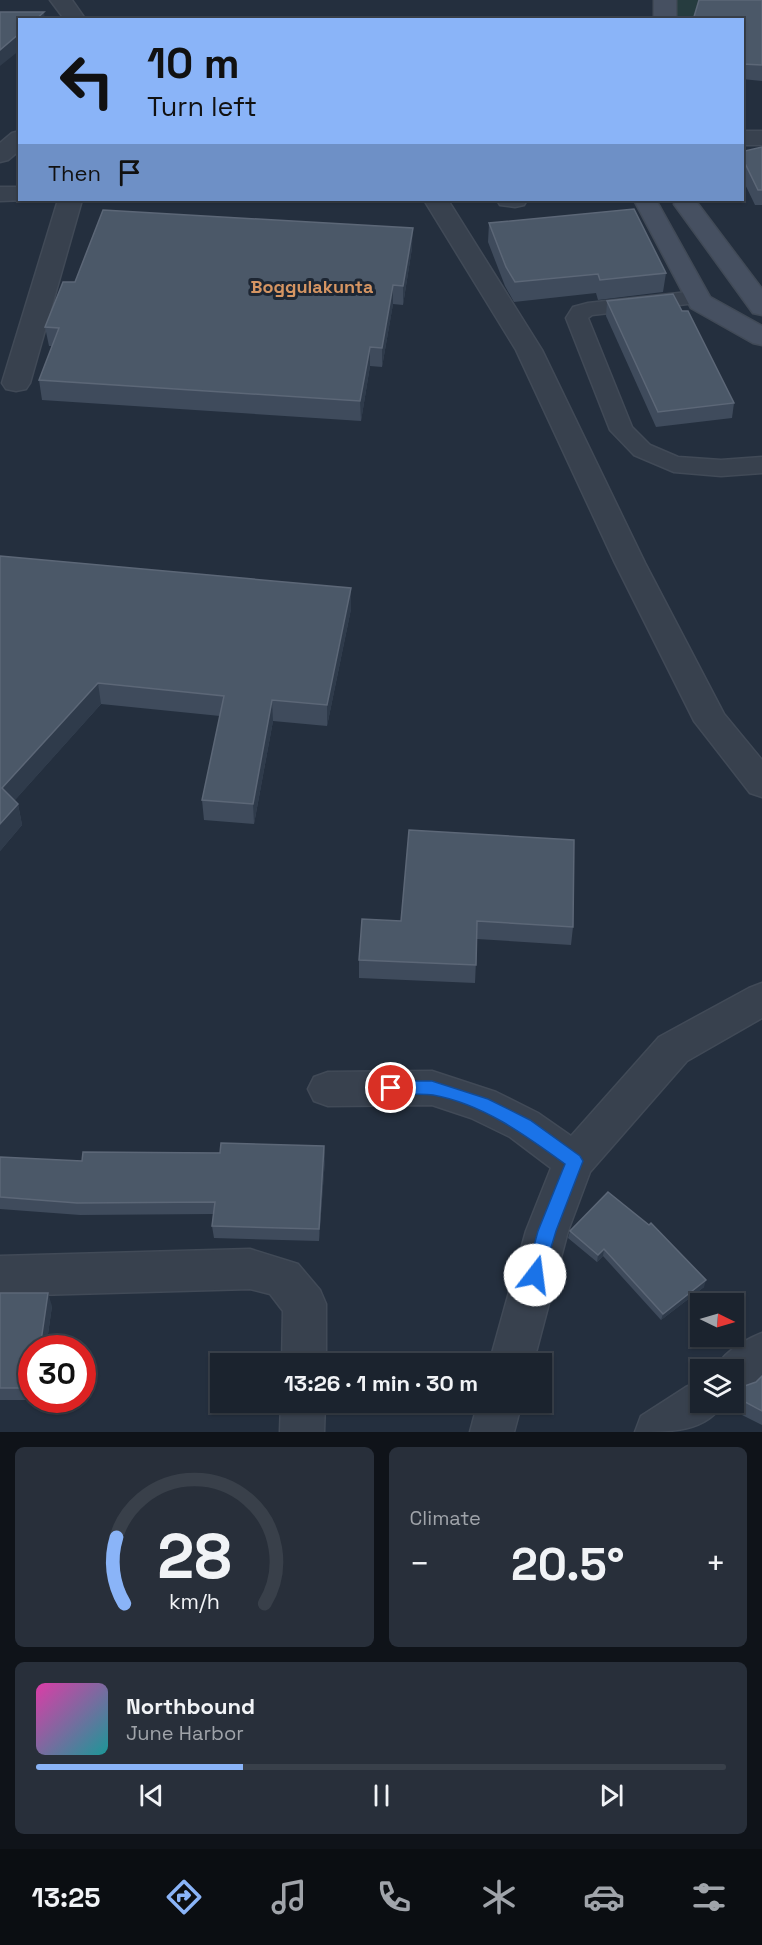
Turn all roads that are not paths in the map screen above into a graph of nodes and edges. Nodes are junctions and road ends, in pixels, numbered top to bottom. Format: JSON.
{"nodes":[{"id":1,"x":61,"y":0,"type":"edge"},
{"id":2,"x":665,"y":0,"type":"edge"},
{"id":3,"x":74,"y":18,"type":"edge"},
{"id":4,"x":665,"y":18,"type":"edge"},
{"id":5,"x":744,"y":138,"type":"edge"},
{"id":6,"x":762,"y":138,"type":"edge"},
{"id":7,"x":18,"y":140,"type":"edge"},
{"id":8,"x":0,"y":154,"type":"edge"},
{"id":9,"x":762,"y":154,"type":"edge"},
{"id":10,"x":744,"y":157,"type":"edge"},
{"id":11,"x":0,"y":194,"type":"edge"},
{"id":12,"x":18,"y":194,"type":"edge"},
{"id":13,"x":70,"y":201,"type":"edge"},
{"id":14,"x":437,"y":201,"type":"edge"},
{"id":15,"x":642,"y":201,"type":"edge"},
{"id":16,"x":646,"y":201,"type":"edge"},
{"id":17,"x":688,"y":202,"type":"edge"},
{"id":18,"x":697,"y":297,"type":"junction"},
{"id":19,"x":762,"y":307,"type":"edge"},
{"id":20,"x":762,"y":337,"type":"edge"},
{"id":21,"x":16,"y":383,"type":"dead end"},
{"id":22,"x":762,"y":465,"type":"edge"},
{"id":23,"x":762,"y":784,"type":"edge"},
{"id":24,"x":762,"y":999,"type":"edge"},
{"id":25,"x":328,"y":1089,"type":"dead end"},
{"id":26,"x":574,"y":1161,"type":"junction"},
{"id":27,"x":0,"y":1276,"type":"edge"},
{"id":28,"x":304,"y":1353,"type":"edge"},
{"id":29,"x":514,"y":1353,"type":"edge"},
{"id":30,"x":762,"y":1354,"type":"edge"},
{"id":31,"x":744,"y":1369,"type":"edge"},
{"id":32,"x":690,"y":1410,"type":"edge"},
{"id":33,"x":303,"y":1413,"type":"edge"},
{"id":34,"x":497,"y":1413,"type":"edge"},
{"id":35,"x":302,"y":1432,"type":"edge"},
{"id":36,"x":492,"y":1432,"type":"edge"},
{"id":37,"x":657,"y":1432,"type":"edge"}],
"edges":[{"from":1,"to":3,"type":"street"},
{"from":2,"to":4,"type":"main road"},
{"from":5,"to":6,"type":"street"},
{"from":7,"to":8,"type":"street"},
{"from":9,"to":10,"type":"street"},
{"from":11,"to":12,"type":"street"},
{"from":13,"to":21,"type":"street"},
{"from":14,"to":23,"type":"street"},
{"from":15,"to":18,"type":"main road"},
{"from":16,"to":17,"type":"main road"},
{"from":17,"to":19,"type":"main road"},
{"from":18,"to":20,"type":"main road"},
{"from":18,"to":22,"type":"lane"},
{"from":24,"to":26,"type":"street"},
{"from":25,"to":26,"type":"street"},
{"from":26,"to":29,"type":"street"},
{"from":27,"to":28,"type":"street"},
{"from":30,"to":31,"type":"street"},
{"from":32,"to":37,"type":"street"},
{"from":33,"to":35,"type":"street"},
{"from":34,"to":36,"type":"street"}]}
